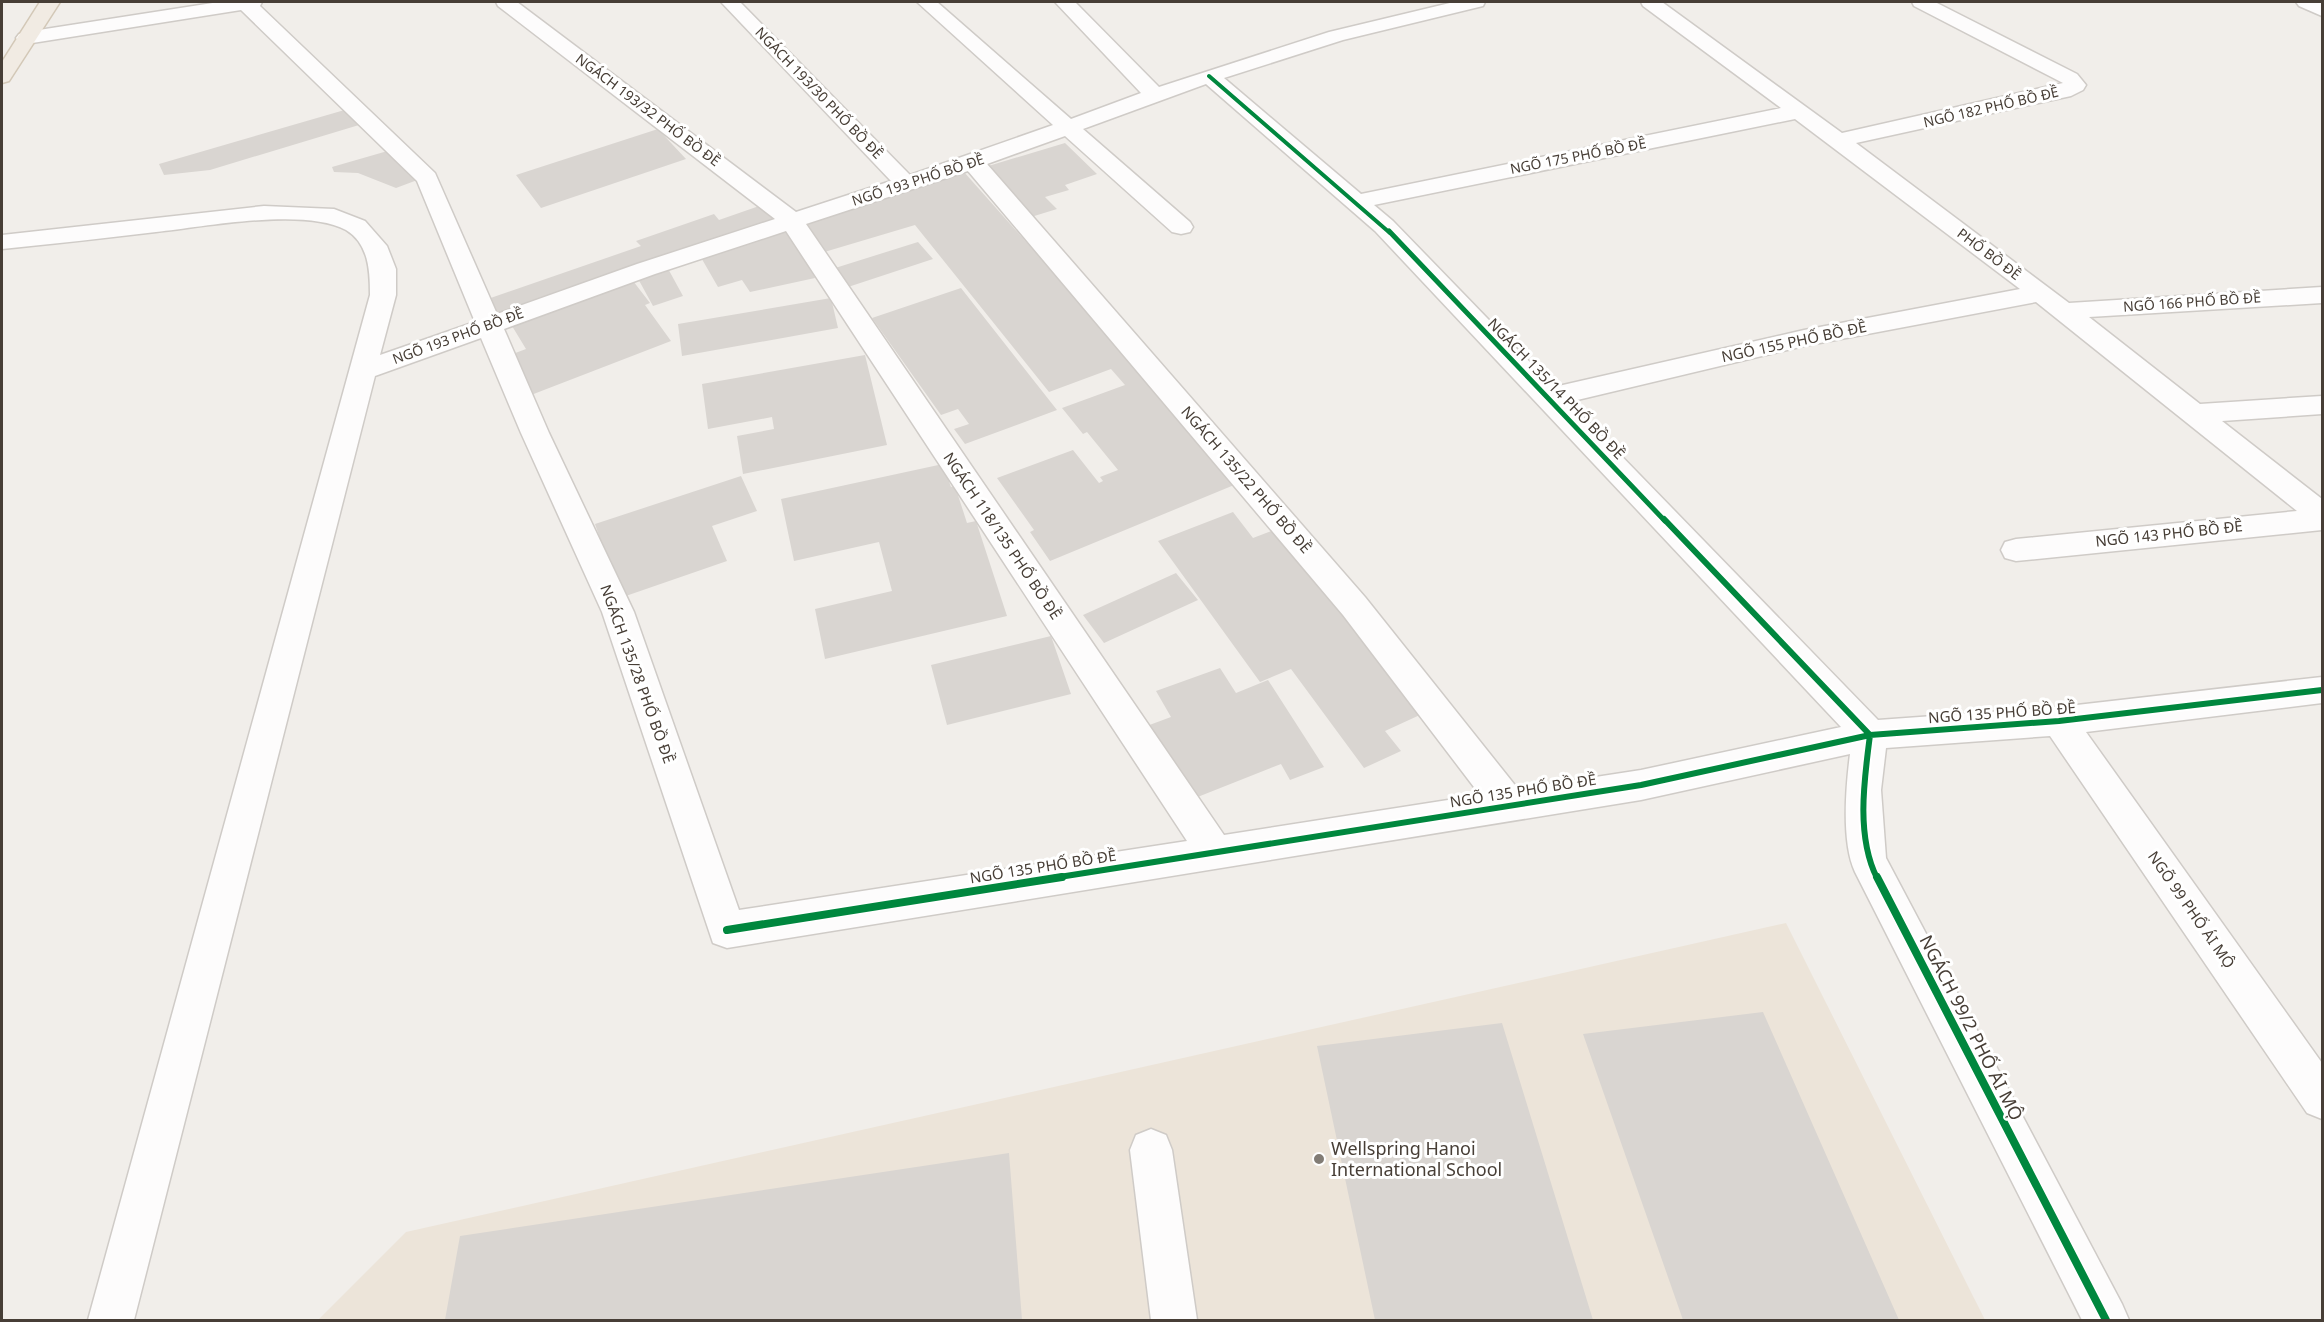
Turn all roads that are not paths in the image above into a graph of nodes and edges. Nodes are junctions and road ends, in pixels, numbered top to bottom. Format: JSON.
{"nodes":[{"id":1,"x":50,"y":2,"type":"edge"},
{"id":2,"x":249,"y":2,"type":"edge"},
{"id":3,"x":505,"y":2,"type":"edge"},
{"id":4,"x":730,"y":2,"type":"edge"},
{"id":5,"x":926,"y":2,"type":"edge"},
{"id":6,"x":1064,"y":2,"type":"edge"},
{"id":7,"x":1476,"y":2,"type":"edge"},
{"id":8,"x":1650,"y":2,"type":"edge"},
{"id":9,"x":1921,"y":2,"type":"edge"},
{"id":10,"x":2306,"y":2,"type":"edge"},
{"id":11,"x":2322,"y":10,"type":"edge"},
{"id":12,"x":26,"y":38,"type":"junction"},
{"id":13,"x":1209,"y":76,"type":"junction"},
{"id":14,"x":2,"y":77,"type":"edge"},
{"id":15,"x":1155,"y":96,"type":"junction"},
{"id":16,"x":1800,"y":111,"type":"junction"},
{"id":17,"x":1068,"y":128,"type":"junction"},
{"id":18,"x":1840,"y":140,"type":"junction"},
{"id":19,"x":973,"y":162,"type":"junction"},
{"id":20,"x":907,"y":185,"type":"junction"},
{"id":21,"x":1356,"y":202,"type":"junction"},
{"id":22,"x":791,"y":220,"type":"junction"},
{"id":23,"x":1181,"y":227,"type":"dead end"},
{"id":24,"x":2,"y":242,"type":"edge"},
{"id":25,"x":2041,"y":293,"type":"junction"},
{"id":26,"x":2322,"y":295,"type":"edge"},
{"id":27,"x":2062,"y":311,"type":"junction"},
{"id":28,"x":490,"y":324,"type":"junction"},
{"id":29,"x":363,"y":371,"type":"junction"},
{"id":30,"x":1548,"y":398,"type":"junction"},
{"id":31,"x":2322,"y":405,"type":"edge"},
{"id":32,"x":2192,"y":414,"type":"junction"},
{"id":33,"x":2322,"y":516,"type":"edge"},
{"id":34,"x":2016,"y":550,"type":"dead end"},
{"id":35,"x":2322,"y":690,"type":"edge"},
{"id":36,"x":2059,"y":722,"type":"junction"},
{"id":37,"x":1870,"y":735,"type":"junction"},
{"id":38,"x":1510,"y":806,"type":"junction"},
{"id":39,"x":1214,"y":851,"type":"junction"},
{"id":40,"x":727,"y":930,"type":"joint"},
{"id":41,"x":2322,"y":1098,"type":"edge"},
{"id":42,"x":1151,"y":1150,"type":"dead end"},
{"id":43,"x":111,"y":1320,"type":"edge"},
{"id":44,"x":1174,"y":1320,"type":"edge"},
{"id":45,"x":2106,"y":1320,"type":"edge"}],
"edges":[{"from":1,"to":12,"type":"main road"},
{"from":2,"to":12,"type":"street"},
{"from":2,"to":28,"type":"street","name":"NGÁCH 135/28 PHỐ BỒ ĐỀ"},
{"from":3,"to":22,"type":"street","name":"NGÁCH 193/32 PHỐ BỒ ĐỀ"},
{"from":4,"to":20,"type":"street","name":"NGÁCH 193/30 PHỐ BỒ ĐỀ"},
{"from":5,"to":17,"type":"street"},
{"from":6,"to":15,"type":"street"},
{"from":7,"to":13,"type":"street","name":"NGÕ 193 PHỐ BỒ ĐỀ"},
{"from":8,"to":16,"type":"street","name":"PHỐ BỒ ĐỀ"},
{"from":9,"to":18,"type":"street","name":"NGÕ 182 PHỐ BỒ ĐỀ"},
{"from":10,"to":11,"type":"street"},
{"from":12,"to":14,"type":"main road"},
{"from":13,"to":15,"type":"street","name":"NGÕ 193 PHỐ BỒ ĐỀ"},
{"from":13,"to":21,"type":"street","name":"NGÁCH 135/14 PHỐ BỒ ĐỀ"},
{"from":15,"to":17,"type":"street","name":"NGÕ 193 PHỐ BỒ ĐỀ"},
{"from":16,"to":18,"type":"street","name":"PHỐ BỒ ĐỀ"},
{"from":16,"to":21,"type":"street","name":"NGÕ 175 PHỐ BỒ ĐỀ"},
{"from":17,"to":19,"type":"street","name":"NGÕ 193 PHỐ BỒ ĐỀ"},
{"from":17,"to":23,"type":"street"},
{"from":18,"to":25,"type":"street","name":"PHỐ BỒ ĐỀ"},
{"from":19,"to":20,"type":"street","name":"NGÕ 193 PHỐ BỒ ĐỀ"},
{"from":19,"to":38,"type":"street","name":"NGÁCH 135/22 PHỐ BỒ ĐỀ"},
{"from":20,"to":22,"type":"street","name":"NGÕ 193 PHỐ BỒ ĐỀ"},
{"from":21,"to":30,"type":"street","name":"NGÁCH 135/14 PHỐ BỒ ĐỀ"},
{"from":22,"to":28,"type":"street","name":"NGÕ 193 PHỐ BỒ ĐỀ"},
{"from":22,"to":39,"type":"street","name":"NGÁCH 118/135 PHỐ BỒ ĐỀ"},
{"from":24,"to":29,"type":"street"},
{"from":25,"to":27,"type":"street","name":"PHỐ BỒ ĐỀ"},
{"from":25,"to":30,"type":"street","name":"NGÕ 155 PHỐ BỒ ĐỀ"},
{"from":26,"to":27,"type":"street","name":"NGÕ 166 PHỐ BỒ ĐỀ"},
{"from":27,"to":32,"type":"street","name":"PHỐ BỒ ĐỀ"},
{"from":28,"to":29,"type":"street","name":"NGÕ 193 PHỐ BỒ ĐỀ"},
{"from":28,"to":40,"type":"street","name":"NGÁCH 135/28 PHỐ BỒ ĐỀ"},
{"from":29,"to":43,"type":"street"},
{"from":30,"to":37,"type":"street","name":"NGÁCH 135/14 PHỐ BỒ ĐỀ"},
{"from":31,"to":32,"type":"street"},
{"from":32,"to":33,"type":"street","name":"PHỐ BỒ ĐỀ"},
{"from":33,"to":34,"type":"street","name":"NGÕ 143 PHỐ BỒ ĐỀ"},
{"from":35,"to":36,"type":"street","name":"NGÕ 135 PHỐ BỒ ĐỀ"},
{"from":36,"to":37,"type":"street","name":"NGÕ 135 PHỐ BỒ ĐỀ"},
{"from":36,"to":41,"type":"street","name":"NGÕ 99 PHỐ ÁI MỘ"},
{"from":37,"to":38,"type":"street","name":"NGÕ 135 PHỐ BỒ ĐỀ"},
{"from":37,"to":45,"type":"street","name":"NGÁCH 99/2 PHỐ ÁI MỘ"},
{"from":38,"to":39,"type":"street","name":"NGÕ 135 PHỐ BỒ ĐỀ"},
{"from":39,"to":40,"type":"street","name":"NGÕ 135 PHỐ BỒ ĐỀ"},
{"from":42,"to":44,"type":"street"}]}
